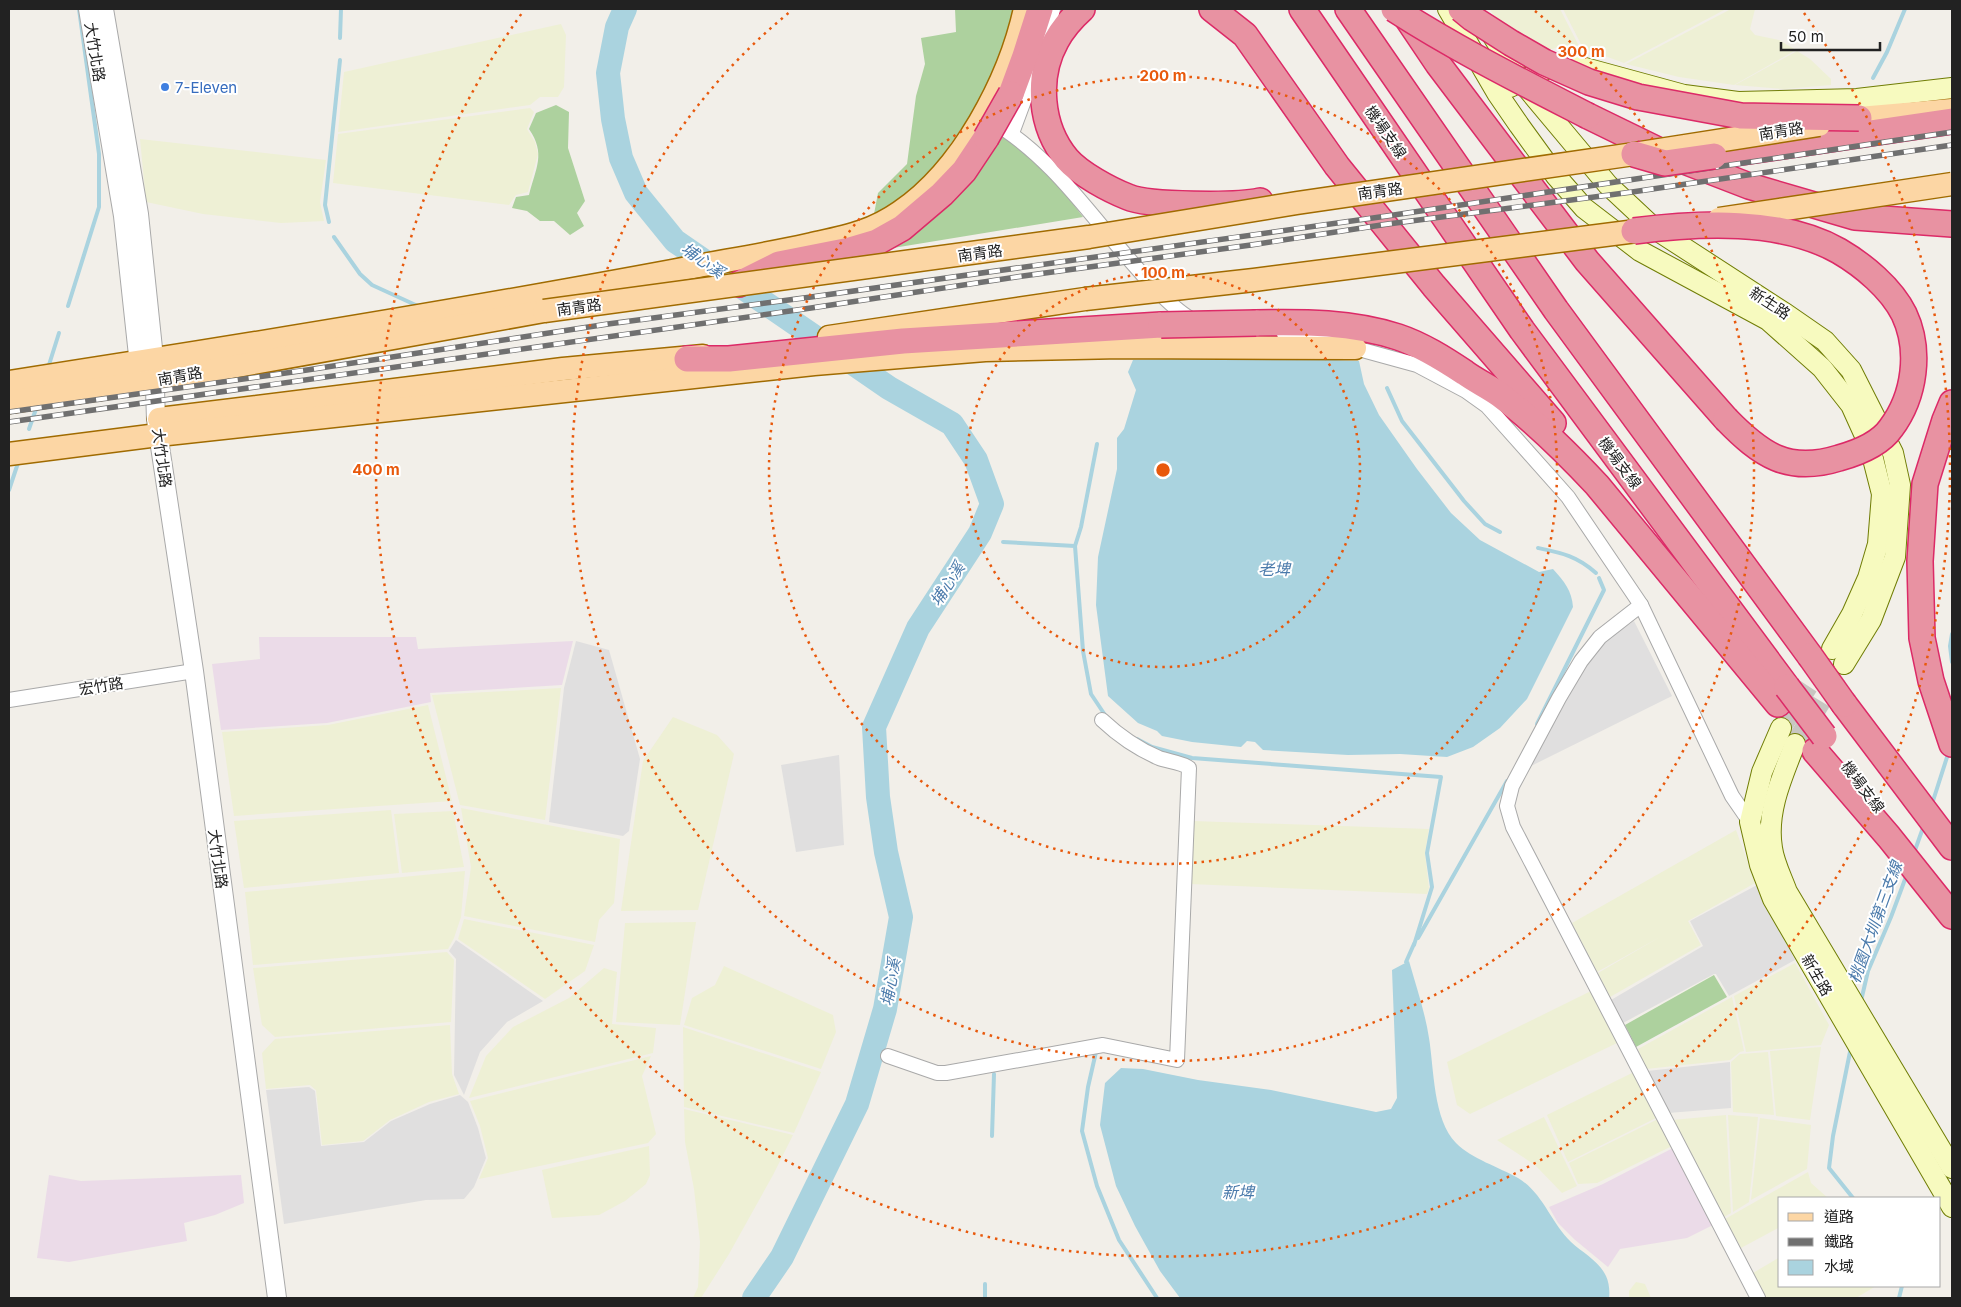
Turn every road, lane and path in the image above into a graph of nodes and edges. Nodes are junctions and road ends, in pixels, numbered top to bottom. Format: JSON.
{"nodes":[{"id":1,"x":88,"y":9,"type":"edge"},
{"id":2,"x":104,"y":9,"type":"edge"},
{"id":3,"x":1025,"y":9,"type":"edge"},
{"id":4,"x":1040,"y":9,"type":"edge"},
{"id":5,"x":1053,"y":9,"type":"edge"},
{"id":6,"x":1082,"y":9,"type":"edge"},
{"id":7,"x":1212,"y":9,"type":"edge"},
{"id":8,"x":1302,"y":9,"type":"edge"},
{"id":9,"x":1348,"y":9,"type":"edge"},
{"id":10,"x":1394,"y":9,"type":"edge"},
{"id":11,"x":1401,"y":9,"type":"edge"},
{"id":12,"x":1448,"y":9,"type":"edge"},
{"id":13,"x":1461,"y":9,"type":"edge"},
{"id":14,"x":1476,"y":9,"type":"edge"},
{"id":15,"x":1521,"y":81,"type":"junction"},
{"id":16,"x":1952,"y":88,"type":"edge"},
{"id":17,"x":1497,"y":93,"type":"junction"},
{"id":18,"x":1952,"y":110,"type":"edge"},
{"id":19,"x":983,"y":116,"type":"junction"},
{"id":20,"x":1859,"y":118,"type":"junction"},
{"id":21,"x":1952,"y":121,"type":"edge"},
{"id":22,"x":1012,"y":133,"type":"junction"},
{"id":23,"x":1634,"y":154,"type":"junction"},
{"id":24,"x":1952,"y":184,"type":"edge"},
{"id":25,"x":1297,"y":203,"type":"junction"},
{"id":26,"x":1952,"y":224,"type":"edge"},
{"id":27,"x":1634,"y":232,"type":"junction"},
{"id":28,"x":739,"y":284,"type":"junction"},
{"id":29,"x":1194,"y":320,"type":"junction"},
{"id":30,"x":1190,"y":347,"type":"junction"},
{"id":31,"x":1355,"y":348,"type":"junction"},
{"id":32,"x":687,"y":358,"type":"junction"},
{"id":33,"x":147,"y":371,"type":"junction"},
{"id":34,"x":9,"y":382,"type":"edge"},
{"id":35,"x":9,"y":402,"type":"edge"},
{"id":36,"x":1952,"y":403,"type":"edge"},
{"id":37,"x":157,"y":427,"type":"junction"},
{"id":38,"x":1952,"y":438,"type":"edge"},
{"id":39,"x":9,"y":440,"type":"edge"},
{"id":40,"x":9,"y":454,"type":"edge"},
{"id":41,"x":1597,"y":485,"type":"junction"},
{"id":42,"x":1921,"y":520,"type":"junction"},
{"id":43,"x":1641,"y":605,"type":"junction"},
{"id":44,"x":1829,"y":656,"type":"junction"},
{"id":45,"x":194,"y":671,"type":"junction"},
{"id":46,"x":9,"y":700,"type":"edge"},
{"id":47,"x":1782,"y":706,"type":"junction"},
{"id":48,"x":1102,"y":720,"type":"dead end"},
{"id":49,"x":1811,"y":743,"type":"junction"},
{"id":50,"x":1952,"y":744,"type":"edge"},
{"id":51,"x":1750,"y":822,"type":"junction"},
{"id":52,"x":1952,"y":847,"type":"edge"},
{"id":53,"x":1772,"y":849,"type":"junction"},
{"id":54,"x":1934,"y":887,"type":"junction"},
{"id":55,"x":1952,"y":907,"type":"edge"},
{"id":56,"x":1952,"y":916,"type":"edge"},
{"id":57,"x":1834,"y":987,"type":"junction"},
{"id":58,"x":1873,"y":1052,"type":"junction"},
{"id":59,"x":888,"y":1056,"type":"dead end"},
{"id":60,"x":1952,"y":1168,"type":"edge"},
{"id":61,"x":1952,"y":1207,"type":"edge"},
{"id":62,"x":277,"y":1298,"type":"edge"},
{"id":63,"x":1758,"y":1298,"type":"edge"}],
"edges":[{"from":1,"to":33,"type":"street","name":"大竹北路"},
{"from":2,"to":33,"type":"street","name":"大竹北路"},
{"from":3,"to":19,"type":"main road"},
{"from":4,"to":28,"type":"highway","bridge":true},
{"from":5,"to":22,"type":"street"},
{"from":6,"to":25,"type":"highway"},
{"from":7,"to":41,"type":"highway"},
{"from":8,"to":47,"type":"highway","name":"機場支線"},
{"from":9,"to":44,"type":"highway"},
{"from":10,"to":26,"type":"highway","bridge":true},
{"from":11,"to":27,"type":"highway","bridge":true},
{"from":12,"to":17,"type":"main road","name":"新生路"},
{"from":13,"to":20,"type":"highway","bridge":true},
{"from":14,"to":15,"type":"main road","name":"新生路"},
{"from":15,"to":16,"type":"main road","name":"南青路"},
{"from":15,"to":17,"type":"main road","name":"南青路"},
{"from":15,"to":44,"type":"main road","name":"新生路"},
{"from":17,"to":44,"type":"main road","name":"新生路"},
{"from":18,"to":20,"type":"main road","name":"南青路"},
{"from":19,"to":22,"type":"street"},
{"from":19,"to":33,"type":"main road"},
{"from":20,"to":23,"type":"main road","name":"南青路","bridge":true},
{"from":21,"to":23,"type":"highway","bridge":true},
{"from":22,"to":29,"type":"street"},
{"from":23,"to":25,"type":"main road","name":"南青路","bridge":true},
{"from":24,"to":27,"type":"main road","bridge":true},
{"from":25,"to":28,"type":"main road","name":"南青路","bridge":true},
{"from":27,"to":32,"type":"main road","bridge":true},
{"from":28,"to":33,"type":"main road","name":"南青路","bridge":true},
{"from":29,"to":30,"type":"main road"},
{"from":29,"to":31,"type":"street"},
{"from":30,"to":31,"type":"main road"},
{"from":30,"to":37,"type":"main road"},
{"from":31,"to":43,"type":"street"},
{"from":32,"to":37,"type":"main road"},
{"from":32,"to":41,"type":"highway","bridge":true},
{"from":33,"to":34,"type":"main road"},
{"from":33,"to":35,"type":"main road","name":"南青路"},
{"from":33,"to":37,"type":"street","name":"大竹北路"},
{"from":36,"to":42,"type":"highway"},
{"from":37,"to":39,"type":"main road"},
{"from":37,"to":40,"type":"main road"},
{"from":37,"to":45,"type":"street","name":"大竹北路"},
{"from":38,"to":42,"type":"highway"},
{"from":41,"to":47,"type":"highway"},
{"from":42,"to":50,"type":"highway"},
{"from":43,"to":51,"type":"street"},
{"from":43,"to":63,"type":"street"},
{"from":44,"to":52,"type":"highway","bridge":true},
{"from":45,"to":46,"type":"street","name":"宏竹路"},
{"from":45,"to":62,"type":"street","name":"大竹北路"},
{"from":47,"to":49,"type":"highway","name":"機場支線","bridge":true},
{"from":47,"to":51,"type":"main road","name":"新生路"},
{"from":48,"to":59,"type":"street"},
{"from":49,"to":53,"type":"main road","name":"新生路"},
{"from":49,"to":54,"type":"highway","name":"機場支線"},
{"from":51,"to":53,"type":"street"},
{"from":51,"to":57,"type":"main road","name":"新生路"},
{"from":53,"to":57,"type":"main road","name":"新生路"},
{"from":54,"to":55,"type":"highway","name":"機場支線"},
{"from":54,"to":56,"type":"highway"},
{"from":57,"to":58,"type":"main road","name":"新生路"},
{"from":58,"to":60,"type":"main road","name":"新生路"},
{"from":58,"to":61,"type":"main road","name":"新生路"}]}
